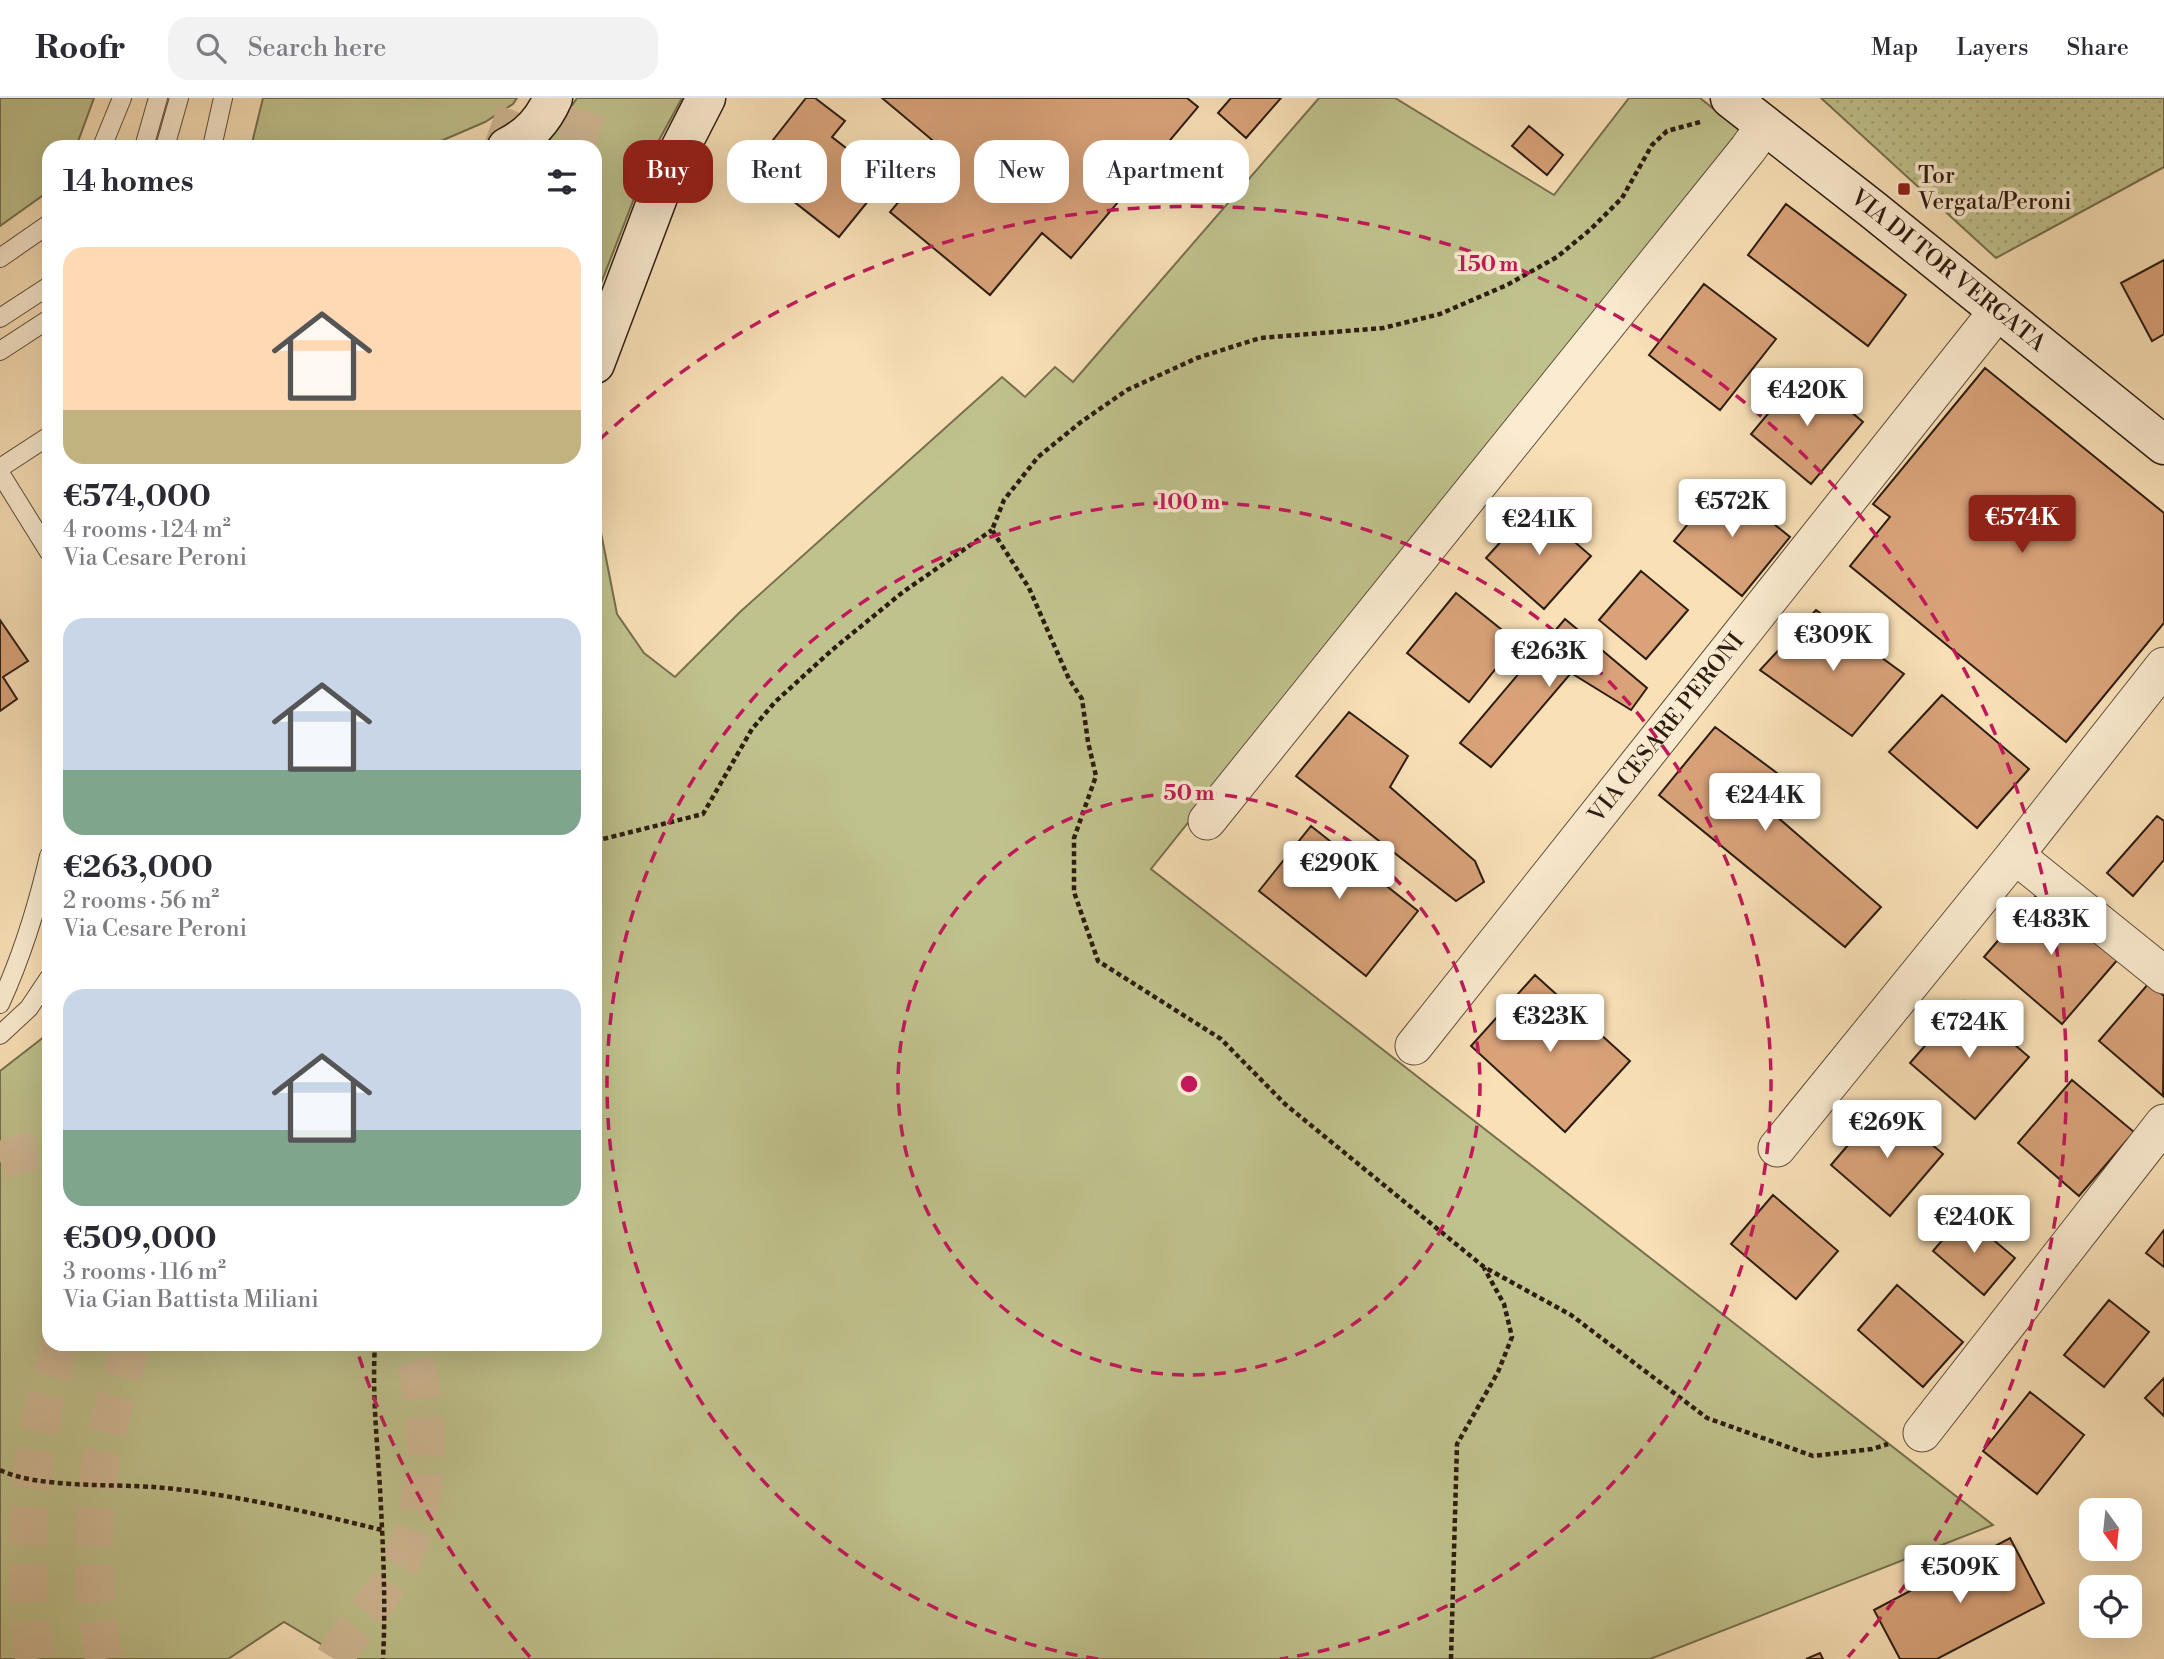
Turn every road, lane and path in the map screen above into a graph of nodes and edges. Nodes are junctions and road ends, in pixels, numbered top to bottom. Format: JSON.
{"nodes":[{"id":1,"x":122,"y":98,"type":"edge"},
{"id":2,"x":158,"y":98,"type":"edge"},
{"id":3,"x":179,"y":98,"type":"edge"},
{"id":4,"x":223,"y":98,"type":"edge"},
{"id":5,"x":553,"y":98,"type":"edge"},
{"id":6,"x":706,"y":98,"type":"edge"},
{"id":7,"x":1721,"y":108,"type":"edge"},
{"id":8,"x":1765,"y":125,"type":"junction"},
{"id":9,"x":105,"y":140,"type":"edge"},
{"id":10,"x":146,"y":140,"type":"edge"},
{"id":11,"x":166,"y":140,"type":"edge"},
{"id":12,"x":214,"y":140,"type":"edge"},
{"id":13,"x":517,"y":140,"type":"edge"},
{"id":14,"x":42,"y":229,"type":"edge"},
{"id":15,"x":0,"y":258,"type":"edge"},
{"id":16,"x":42,"y":291,"type":"edge"},
{"id":17,"x":1997,"y":312,"type":"junction"},
{"id":18,"x":0,"y":318,"type":"edge"},
{"id":19,"x":42,"y":324,"type":"edge"},
{"id":20,"x":602,"y":345,"type":"edge"},
{"id":21,"x":0,"y":351,"type":"edge"},
{"id":22,"x":42,"y":445,"type":"edge"},
{"id":23,"x":2164,"y":445,"type":"edge"},
{"id":24,"x":0,"y":470,"type":"edge"},
{"id":25,"x":992,"y":530,"type":"junction"},
{"id":26,"x":42,"y":540,"type":"edge"},
{"id":27,"x":2164,"y":666,"type":"edge"},
{"id":28,"x":1207,"y":821,"type":"dead end"},
{"id":29,"x":602,"y":839,"type":"edge"},
{"id":30,"x":2015,"y":855,"type":"junction"},
{"id":31,"x":42,"y":882,"type":"edge"},
{"id":32,"x":2164,"y":975,"type":"edge"},
{"id":33,"x":42,"y":988,"type":"edge"},
{"id":34,"x":0,"y":1004,"type":"edge"},
{"id":35,"x":0,"y":1035,"type":"edge"},
{"id":36,"x":1414,"y":1046,"type":"dead end"},
{"id":37,"x":2164,"y":1123,"type":"edge"},
{"id":38,"x":1777,"y":1148,"type":"dead end"},
{"id":39,"x":1484,"y":1267,"type":"junction"},
{"id":40,"x":374,"y":1351,"type":"edge"},
{"id":41,"x":1922,"y":1433,"type":"joint"},
{"id":42,"x":0,"y":1470,"type":"edge"},
{"id":43,"x":382,"y":1530,"type":"junction"},
{"id":44,"x":383,"y":1659,"type":"edge"},
{"id":45,"x":1451,"y":1659,"type":"edge"}],
"edges":[{"from":1,"to":9,"type":"lane"},
{"from":2,"to":10,"type":"lane"},
{"from":3,"to":11,"type":"lane"},
{"from":4,"to":12,"type":"lane"},
{"from":5,"to":13,"type":"street"},
{"from":6,"to":20,"type":"street"},
{"from":7,"to":8,"type":"street","name":"VIA DI TOR VERGATA"},
{"from":7,"to":25,"type":"path"},
{"from":8,"to":17,"type":"street","name":"VIA DI TOR VERGATA"},
{"from":8,"to":28,"type":"street"},
{"from":14,"to":15,"type":"lane"},
{"from":16,"to":18,"type":"lane"},
{"from":17,"to":23,"type":"street","name":"VIA DI TOR VERGATA"},
{"from":17,"to":36,"type":"street","name":"VIA CESARE PERONI"},
{"from":19,"to":21,"type":"lane"},
{"from":22,"to":24,"type":"lane"},
{"from":24,"to":26,"type":"lane"},
{"from":25,"to":29,"type":"path"},
{"from":25,"to":39,"type":"path"},
{"from":27,"to":30,"type":"street"},
{"from":30,"to":32,"type":"street"},
{"from":30,"to":38,"type":"street"},
{"from":31,"to":34,"type":"lane"},
{"from":33,"to":35,"type":"lane"},
{"from":37,"to":41,"type":"street"},
{"from":39,"to":41,"type":"path"},
{"from":39,"to":45,"type":"path"},
{"from":40,"to":43,"type":"path"},
{"from":42,"to":43,"type":"path"},
{"from":43,"to":44,"type":"path"}]}
